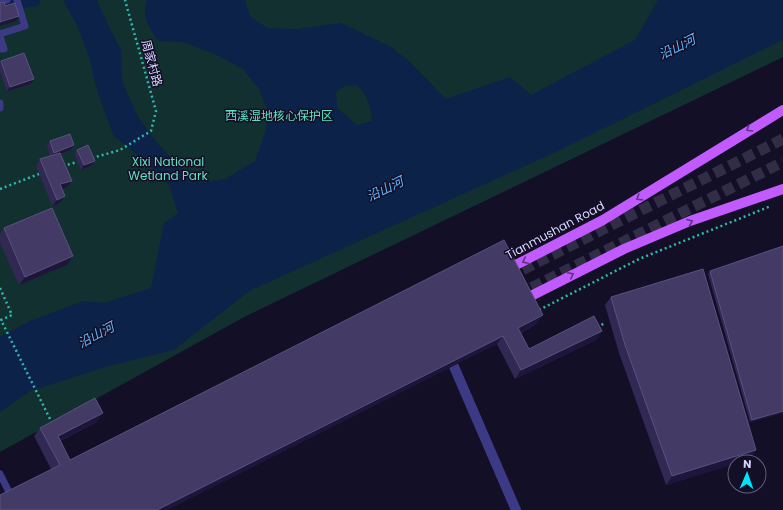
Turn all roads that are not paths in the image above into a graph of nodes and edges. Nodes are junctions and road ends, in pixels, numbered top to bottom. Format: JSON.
{"nodes":[{"id":1,"x":7,"y":0,"type":"edge"},
{"id":2,"x":18,"y":0,"type":"edge"},
{"id":3,"x":0,"y":2,"type":"edge"},
{"id":4,"x":0,"y":35,"type":"edge"},
{"id":5,"x":0,"y":49,"type":"edge"},
{"id":6,"x":0,"y":103,"type":"edge"},
{"id":7,"x":0,"y":108,"type":"edge"},
{"id":8,"x":783,"y":110,"type":"edge"},
{"id":9,"x":783,"y":188,"type":"edge"},
{"id":10,"x":497,"y":274,"type":"edge"},
{"id":11,"x":512,"y":305,"type":"edge"},
{"id":12,"x":445,"y":345,"type":"edge"},
{"id":13,"x":0,"y":474,"type":"edge"},
{"id":14,"x":18,"y":510,"type":"edge"},
{"id":15,"x":516,"y":510,"type":"edge"}],
"edges":[{"from":1,"to":3,"type":"lane"},
{"from":2,"to":4,"type":"lane"},
{"from":4,"to":5,"type":"lane"},
{"from":6,"to":7,"type":"lane"},
{"from":8,"to":10,"type":"main road","name":"Tianmushan Road","one_way":true},
{"from":11,"to":9,"type":"main road","one_way":true},
{"from":12,"to":15,"type":"street"},
{"from":13,"to":14,"type":"lane"}]}
